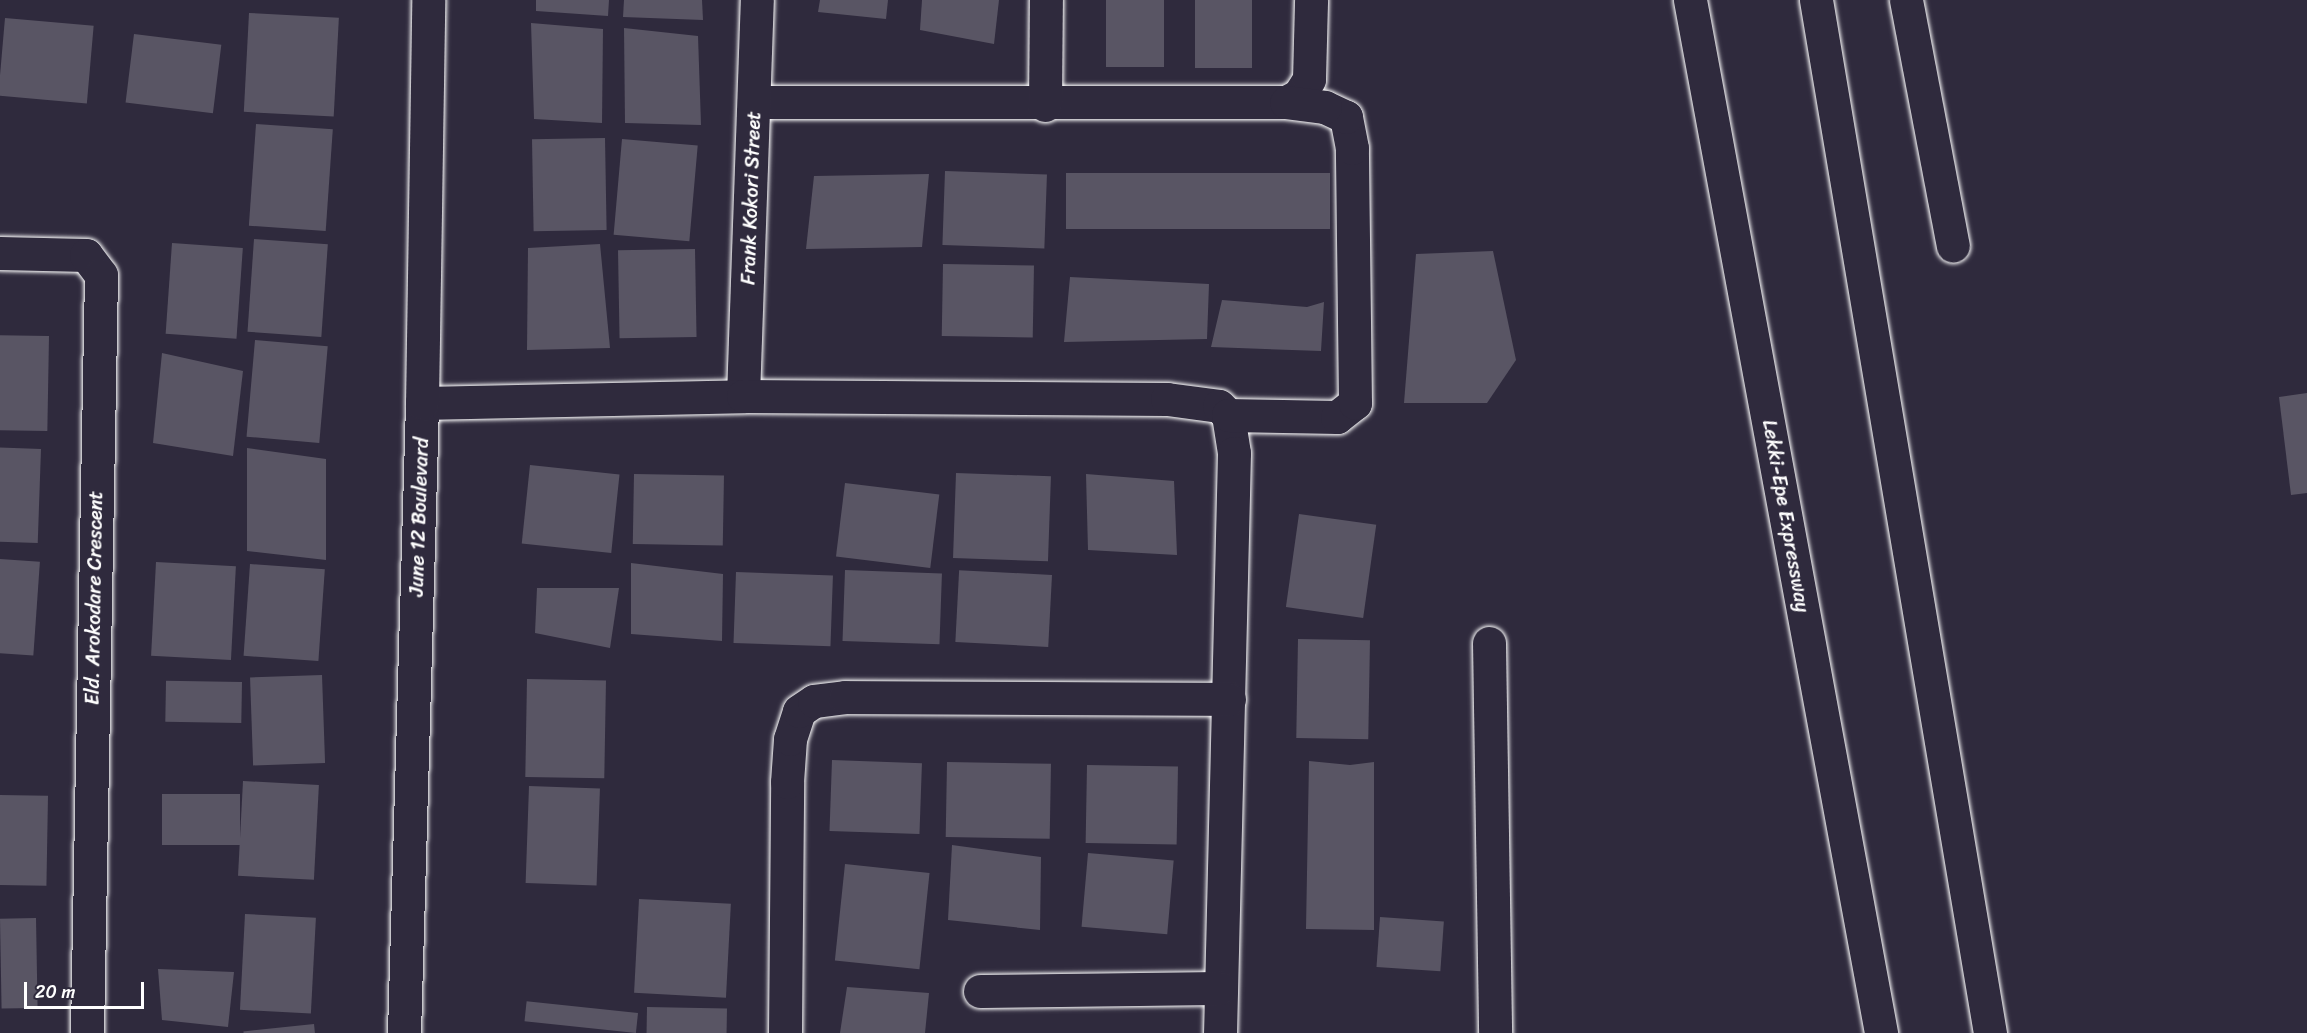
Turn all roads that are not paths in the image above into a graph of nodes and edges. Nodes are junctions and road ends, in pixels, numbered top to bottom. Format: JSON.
{"nodes":[{"id":1,"x":428,"y":0,"type":"edge"},
{"id":2,"x":757,"y":0,"type":"edge"},
{"id":3,"x":1046,"y":0,"type":"edge"},
{"id":4,"x":1311,"y":0,"type":"edge"},
{"id":5,"x":1690,"y":0,"type":"edge"},
{"id":6,"x":1816,"y":0,"type":"edge"},
{"id":7,"x":1906,"y":0,"type":"edge"},
{"id":8,"x":756,"y":102,"type":"junction"},
{"id":9,"x":1286,"y":102,"type":"junction"},
{"id":10,"x":1045,"y":105,"type":"junction"},
{"id":11,"x":1953,"y":246,"type":"dead end"},
{"id":12,"x":0,"y":253,"type":"edge"},
{"id":13,"x":743,"y":396,"type":"junction"},
{"id":14,"x":422,"y":403,"type":"junction"},
{"id":15,"x":1228,"y":415,"type":"junction"},
{"id":16,"x":1490,"y":644,"type":"dead end"},
{"id":17,"x":1229,"y":699,"type":"junction"},
{"id":18,"x":1220,"y":988,"type":"junction"},
{"id":19,"x":980,"y":991,"type":"dead end"},
{"id":20,"x":87,"y":1033,"type":"edge"},
{"id":21,"x":404,"y":1033,"type":"edge"},
{"id":22,"x":785,"y":1033,"type":"edge"},
{"id":23,"x":1220,"y":1033,"type":"edge"},
{"id":24,"x":1495,"y":1033,"type":"edge"},
{"id":25,"x":1881,"y":1033,"type":"edge"},
{"id":26,"x":1990,"y":1033,"type":"edge"}],
"edges":[{"from":1,"to":14,"type":"main road","name":"June 12 Boulevard"},
{"from":2,"to":8,"type":"main road","name":"Frank Kokori Street"},
{"from":3,"to":10,"type":"main road"},
{"from":4,"to":9,"type":"main road"},
{"from":5,"to":25,"type":"main road","name":"Lekki-Epe Expressway"},
{"from":6,"to":26,"type":"main road"},
{"from":7,"to":11,"type":"main road"},
{"from":8,"to":10,"type":"main road"},
{"from":8,"to":13,"type":"main road","name":"Frank Kokori Street"},
{"from":9,"to":10,"type":"main road"},
{"from":9,"to":15,"type":"main road"},
{"from":12,"to":20,"type":"main road","name":"Eld. Arokodare Crescent"},
{"from":13,"to":14,"type":"main road"},
{"from":13,"to":15,"type":"main road"},
{"from":14,"to":21,"type":"main road","name":"June 12 Boulevard"},
{"from":15,"to":17,"type":"main road"},
{"from":16,"to":24,"type":"main road"},
{"from":17,"to":18,"type":"main road"},
{"from":17,"to":22,"type":"main road"},
{"from":18,"to":19,"type":"main road"},
{"from":18,"to":23,"type":"main road"}]}
